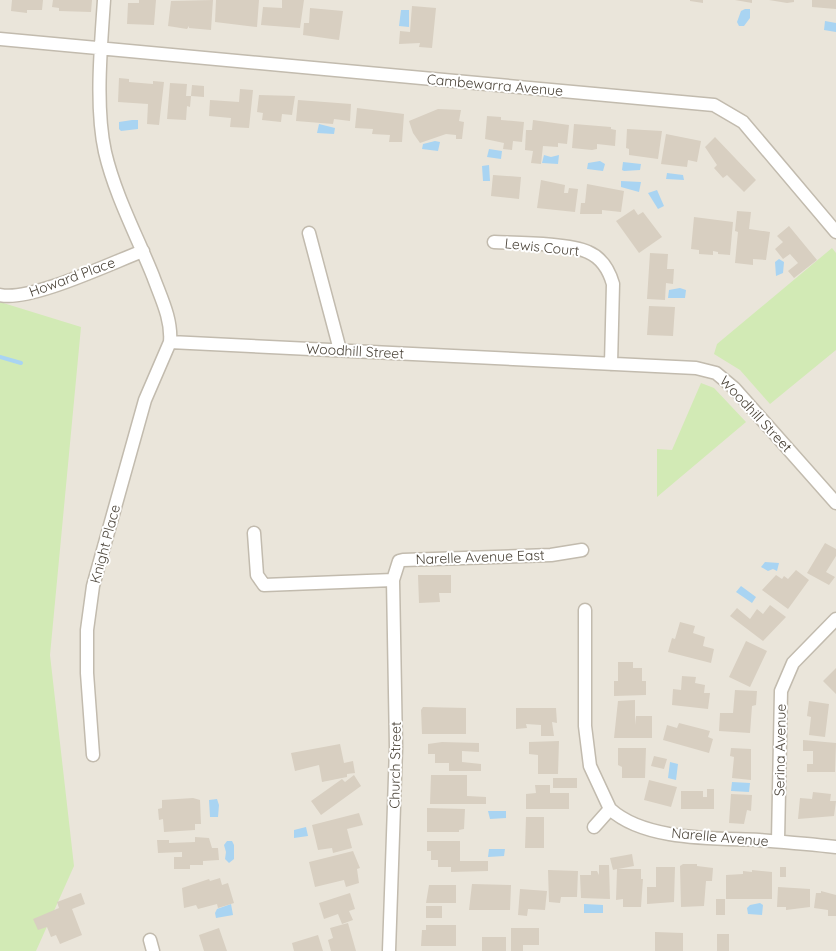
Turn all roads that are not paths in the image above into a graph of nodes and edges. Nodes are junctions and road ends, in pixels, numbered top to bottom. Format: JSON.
{"nodes":[{"id":1,"x":104,"y":0,"type":"edge"},
{"id":2,"x":0,"y":39,"type":"edge"},
{"id":3,"x":100,"y":47,"type":"junction"},
{"id":4,"x":836,"y":232,"type":"edge"},
{"id":5,"x":309,"y":233,"type":"dead end"},
{"id":6,"x":494,"y":242,"type":"dead end"},
{"id":7,"x":143,"y":251,"type":"junction"},
{"id":8,"x":0,"y":295,"type":"edge"},
{"id":9,"x":170,"y":342,"type":"junction"},
{"id":10,"x":340,"y":350,"type":"junction"},
{"id":11,"x":611,"y":364,"type":"junction"},
{"id":12,"x":836,"y":503,"type":"edge"},
{"id":13,"x":254,"y":533,"type":"dead end"},
{"id":14,"x":582,"y":550,"type":"dead end"},
{"id":15,"x":393,"y":580,"type":"junction"},
{"id":16,"x":585,"y":610,"type":"dead end"},
{"id":17,"x":836,"y":619,"type":"edge"},
{"id":18,"x":93,"y":755,"type":"dead end"},
{"id":19,"x":610,"y":809,"type":"junction"},
{"id":20,"x":594,"y":827,"type":"dead end"},
{"id":21,"x":778,"y":842,"type":"junction"},
{"id":22,"x":836,"y":847,"type":"edge"},
{"id":23,"x":389,"y":951,"type":"edge"}],
"edges":[{"from":1,"to":3,"type":"street"},
{"from":2,"to":3,"type":"street","name":"Cambewarra Avenue"},
{"from":3,"to":4,"type":"street","name":"Cambewarra Avenue"},
{"from":3,"to":7,"type":"street"},
{"from":5,"to":10,"type":"street"},
{"from":6,"to":11,"type":"street","name":"Lewis Court"},
{"from":7,"to":8,"type":"street","name":"Howard Place"},
{"from":7,"to":9,"type":"street"},
{"from":9,"to":10,"type":"street","name":"Woodhill Street"},
{"from":9,"to":18,"type":"street","name":"Knight Place"},
{"from":10,"to":11,"type":"street","name":"Woodhill Street"},
{"from":11,"to":12,"type":"street","name":"Woodhill Street"},
{"from":13,"to":15,"type":"street"},
{"from":14,"to":15,"type":"street","name":"Narelle Avenue East"},
{"from":15,"to":23,"type":"street","name":"Church Street"},
{"from":16,"to":19,"type":"street"},
{"from":17,"to":21,"type":"street","name":"Serina Avenue"},
{"from":19,"to":20,"type":"street"},
{"from":19,"to":21,"type":"street","name":"Narelle Avenue"},
{"from":21,"to":22,"type":"street","name":"Narelle Avenue"}]}
